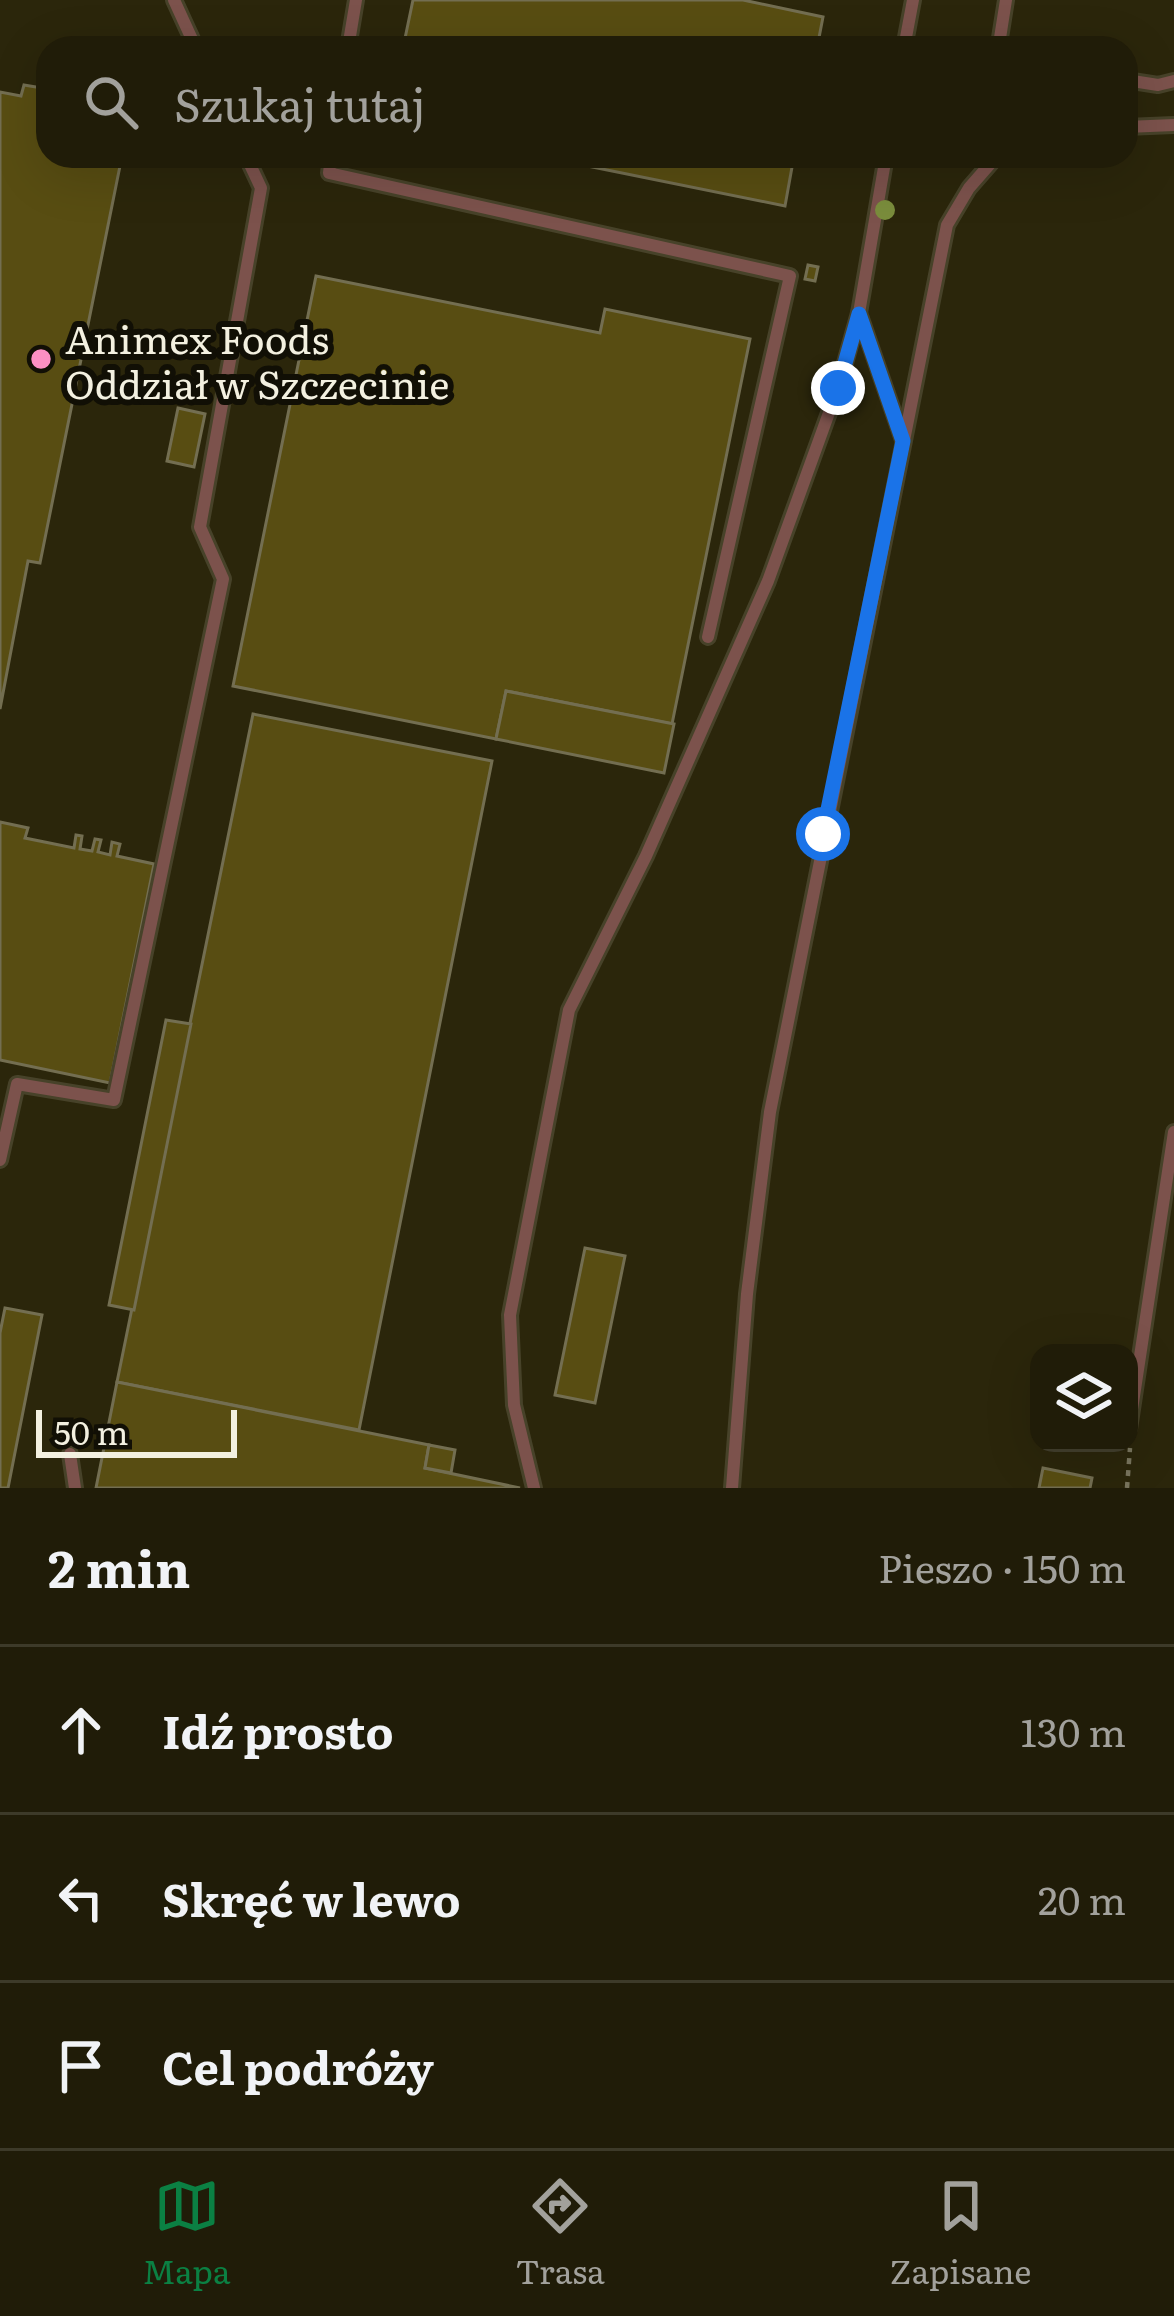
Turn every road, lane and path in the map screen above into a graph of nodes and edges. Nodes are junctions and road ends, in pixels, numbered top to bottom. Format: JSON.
{"nodes":[{"id":1,"x":174,"y":0,"type":"edge"},
{"id":2,"x":356,"y":0,"type":"edge"},
{"id":3,"x":913,"y":0,"type":"edge"},
{"id":4,"x":1006,"y":0,"type":"edge"},
{"id":5,"x":190,"y":36,"type":"edge"},
{"id":6,"x":351,"y":36,"type":"edge"},
{"id":7,"x":906,"y":36,"type":"edge"},
{"id":8,"x":1002,"y":36,"type":"edge"},
{"id":9,"x":1174,"y":81,"type":"edge"},
{"id":10,"x":1138,"y":82,"type":"edge"},
{"id":11,"x":1174,"y":125,"type":"edge"},
{"id":12,"x":1138,"y":126,"type":"edge"},
{"id":13,"x":252,"y":168,"type":"edge"},
{"id":14,"x":330,"y":168,"type":"edge"},
{"id":15,"x":884,"y":168,"type":"edge"},
{"id":16,"x":986,"y":168,"type":"edge"},
{"id":17,"x":859,"y":314,"type":"junction"},
{"id":18,"x":903,"y":441,"type":"junction"},
{"id":19,"x":708,"y":637,"type":"dead end"},
{"id":20,"x":1174,"y":1132,"type":"edge"},
{"id":21,"x":0,"y":1160,"type":"edge"},
{"id":22,"x":1138,"y":1373,"type":"edge"},
{"id":23,"x":1128,"y":1452,"type":"edge"},
{"id":24,"x":70,"y":1454,"type":"dead end"},
{"id":25,"x":75,"y":1488,"type":"edge"},
{"id":26,"x":534,"y":1488,"type":"edge"},
{"id":27,"x":732,"y":1488,"type":"edge"},
{"id":28,"x":1127,"y":1488,"type":"edge"}],
"edges":[{"from":1,"to":5,"type":"lane"},
{"from":2,"to":6,"type":"lane"},
{"from":3,"to":7,"type":"lane"},
{"from":4,"to":8,"type":"lane"},
{"from":9,"to":10,"type":"lane"},
{"from":11,"to":12,"type":"lane"},
{"from":13,"to":21,"type":"lane"},
{"from":14,"to":19,"type":"lane"},
{"from":15,"to":17,"type":"lane"},
{"from":16,"to":18,"type":"lane"},
{"from":17,"to":18,"type":"lane"},
{"from":17,"to":26,"type":"lane"},
{"from":18,"to":27,"type":"lane"},
{"from":20,"to":22,"type":"lane"},
{"from":23,"to":28,"type":"path"},
{"from":24,"to":25,"type":"lane"}]}
